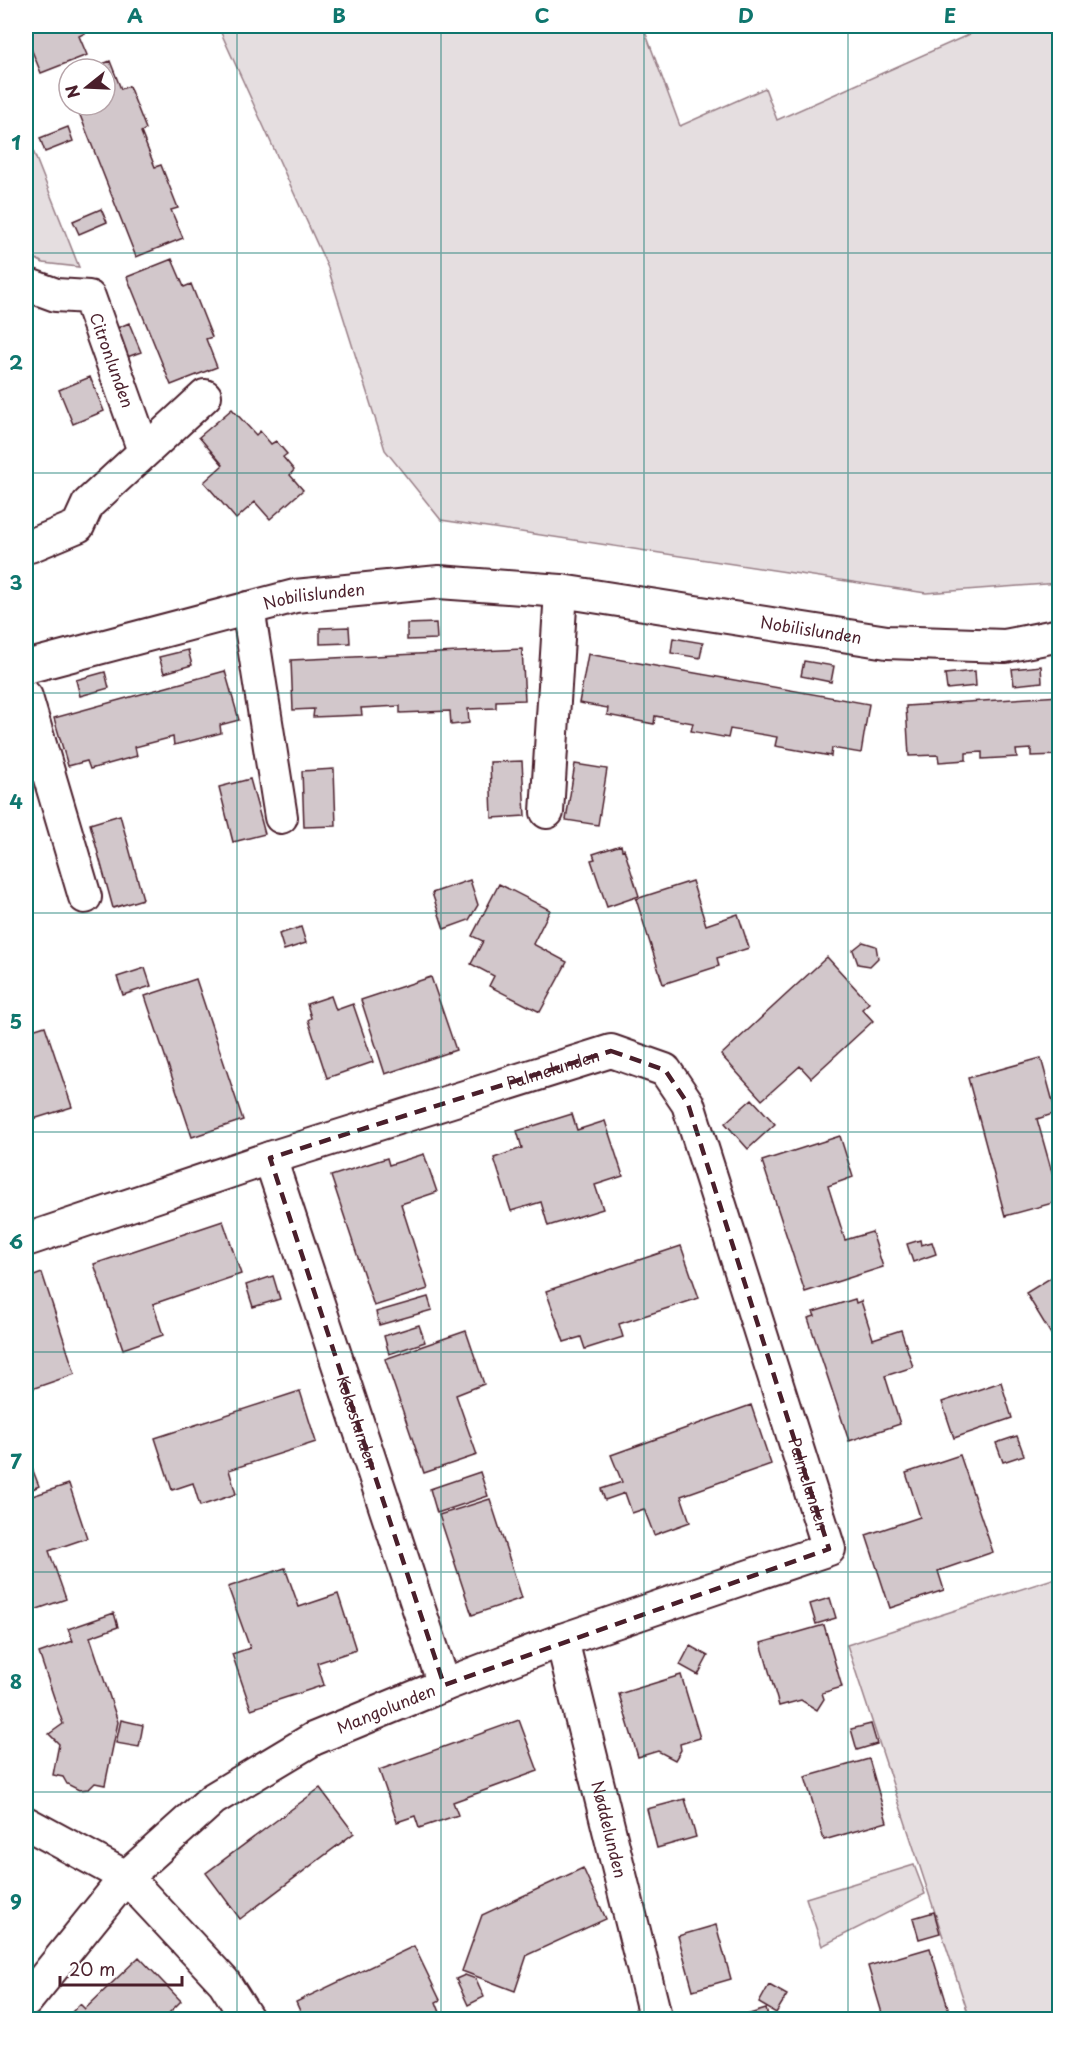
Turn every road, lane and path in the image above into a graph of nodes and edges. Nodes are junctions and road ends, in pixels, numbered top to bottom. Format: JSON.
{"nodes":[{"id":1,"x":26,"y":284,"type":"edge"},
{"id":2,"x":205,"y":396,"type":"dead end"},
{"id":3,"x":144,"y":451,"type":"junction"},
{"id":4,"x":30,"y":546,"type":"dead end"},
{"id":5,"x":561,"y":591,"type":"junction"},
{"id":6,"x":248,"y":608,"type":"junction"},
{"id":7,"x":1059,"y":635,"type":"edge"},
{"id":8,"x":26,"y":667,"type":"edge"},
{"id":9,"x":26,"y":697,"type":"edge"},
{"id":10,"x":548,"y":812,"type":"dead end"},
{"id":11,"x":281,"y":817,"type":"dead end"},
{"id":12,"x":85,"y":897,"type":"dead end"},
{"id":13,"x":270,"y":1158,"type":"junction"},
{"id":14,"x":26,"y":1240,"type":"edge"},
{"id":15,"x":829,"y":1549,"type":"joint"},
{"id":16,"x":562,"y":1640,"type":"junction"},
{"id":17,"x":444,"y":1685,"type":"junction"},
{"id":18,"x":26,"y":1822,"type":"edge"},
{"id":19,"x":126,"y":1877,"type":"junction"},
{"id":20,"x":26,"y":2001,"type":"edge"},
{"id":21,"x":248,"y":2019,"type":"edge"},
{"id":22,"x":656,"y":2019,"type":"edge"}],
"edges":[{"from":1,"to":3,"type":"street","name":"Citronlunden"},
{"from":2,"to":3,"type":"street"},
{"from":3,"to":4,"type":"street"},
{"from":5,"to":6,"type":"street","name":"Nobilislunden"},
{"from":5,"to":7,"type":"street","name":"Nobilislunden"},
{"from":5,"to":10,"type":"street"},
{"from":6,"to":8,"type":"street","name":"Nobilislunden"},
{"from":6,"to":11,"type":"street","name":"Nobilislunden"},
{"from":9,"to":12,"type":"street"},
{"from":13,"to":14,"type":"street","name":"Palmelunden"},
{"from":13,"to":15,"type":"street","name":"Palmelunden"},
{"from":13,"to":17,"type":"street","name":"Kokoslunden"},
{"from":15,"to":16,"type":"street","name":"Mangolunden"},
{"from":16,"to":17,"type":"street","name":"Mangolunden"},
{"from":16,"to":22,"type":"street","name":"Nøddelunden"},
{"from":17,"to":19,"type":"street","name":"Mangolunden"},
{"from":18,"to":19,"type":"street"},
{"from":19,"to":20,"type":"street","name":"Mangolunden"},
{"from":19,"to":21,"type":"street"}]}
